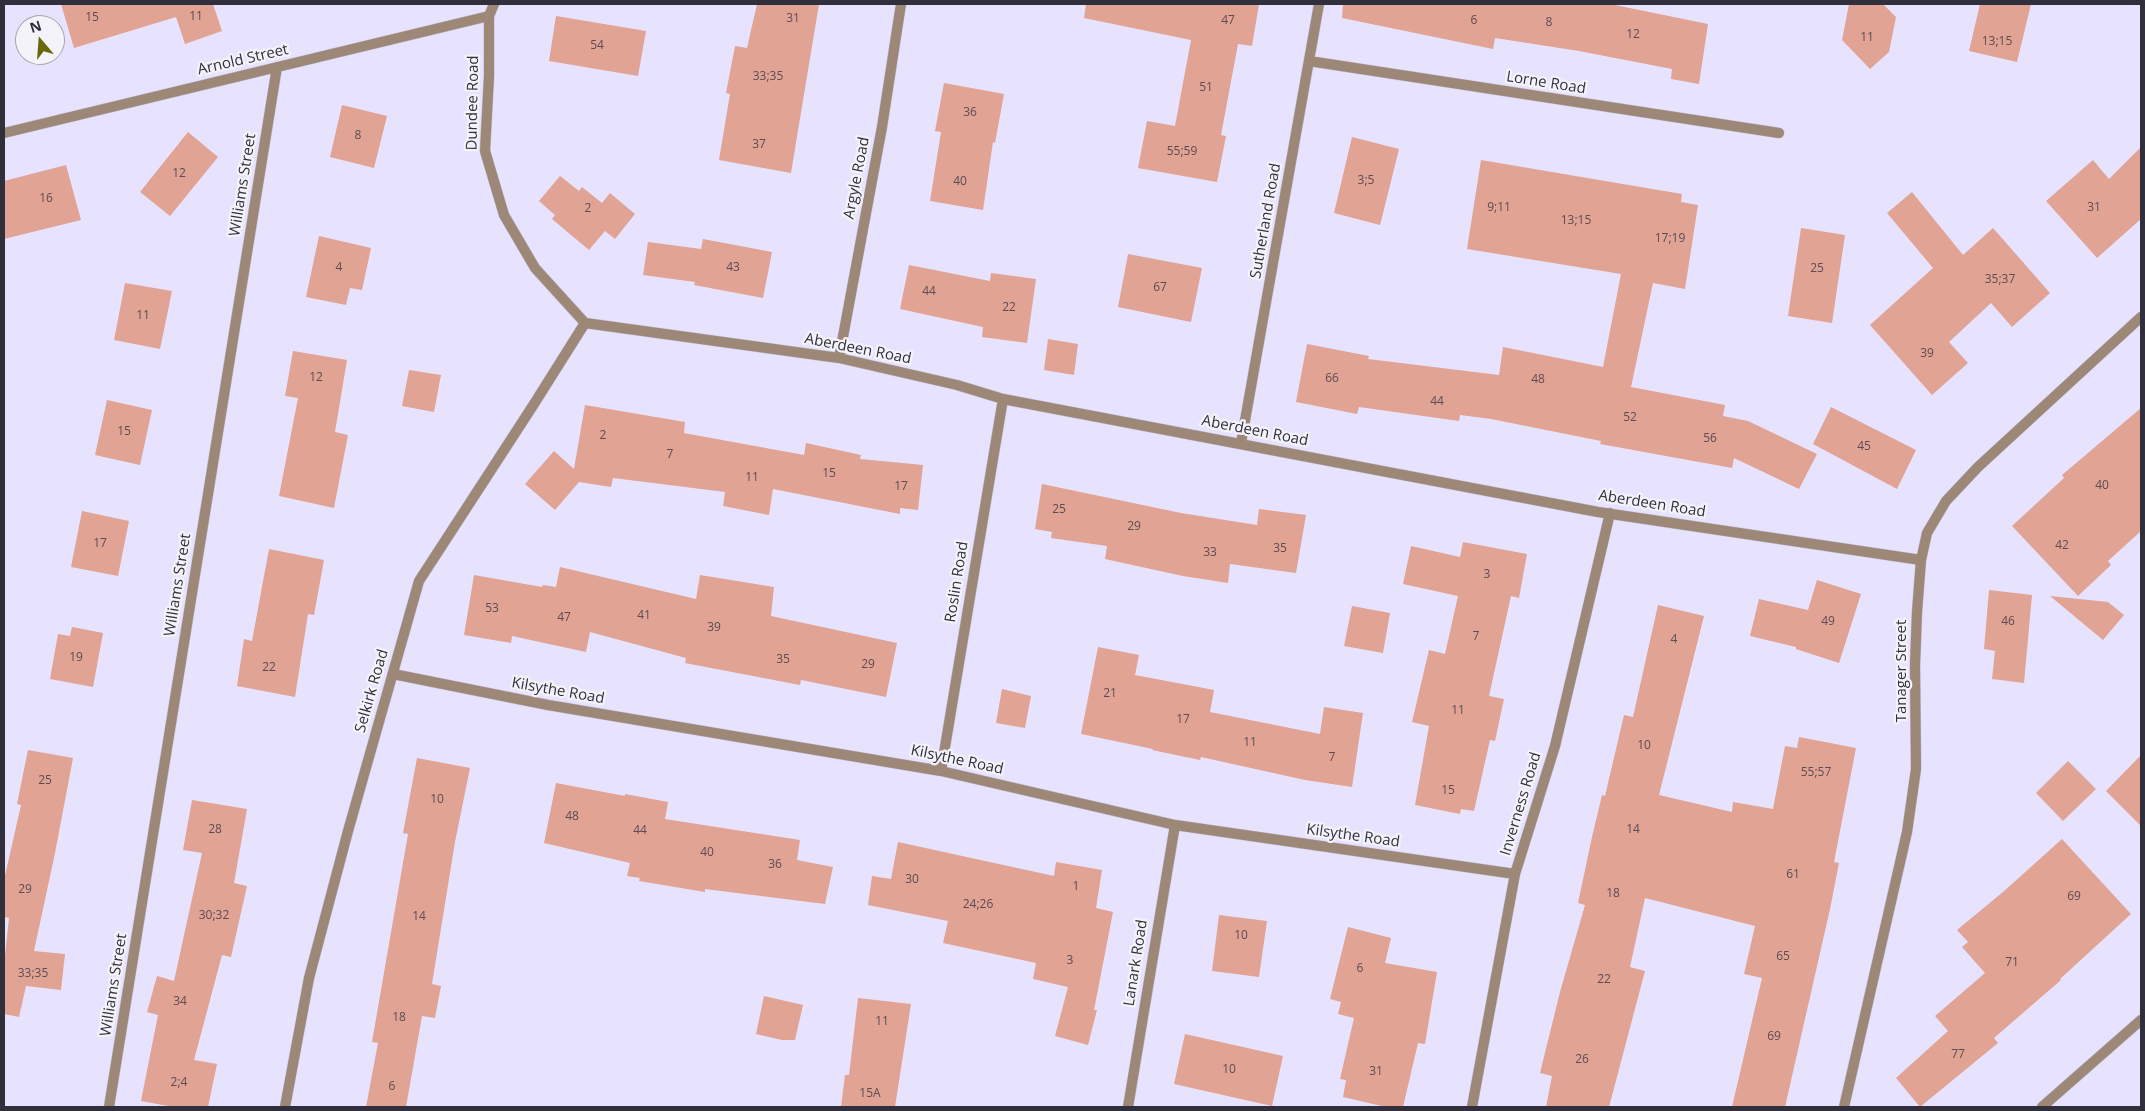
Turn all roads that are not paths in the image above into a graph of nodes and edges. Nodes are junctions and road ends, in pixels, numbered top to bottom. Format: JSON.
{"nodes":[{"id":1,"x":494,"y":4,"type":"edge"},
{"id":2,"x":902,"y":4,"type":"edge"},
{"id":3,"x":1319,"y":4,"type":"edge"},
{"id":4,"x":489,"y":16,"type":"junction"},
{"id":5,"x":1308,"y":61,"type":"junction"},
{"id":6,"x":277,"y":67,"type":"junction"},
{"id":7,"x":4,"y":133,"type":"edge"},
{"id":8,"x":1779,"y":134,"type":"dead end"},
{"id":9,"x":2141,"y":317,"type":"edge"},
{"id":10,"x":584,"y":323,"type":"junction"},
{"id":11,"x":839,"y":358,"type":"junction"},
{"id":12,"x":1004,"y":399,"type":"junction"},
{"id":13,"x":1241,"y":443,"type":"junction"},
{"id":14,"x":1610,"y":513,"type":"junction"},
{"id":15,"x":1921,"y":560,"type":"junction"},
{"id":16,"x":393,"y":674,"type":"junction"},
{"id":17,"x":940,"y":770,"type":"junction"},
{"id":18,"x":1174,"y":825,"type":"junction"},
{"id":19,"x":1515,"y":874,"type":"junction"},
{"id":20,"x":2141,"y":1020,"type":"edge"},
{"id":21,"x":109,"y":1107,"type":"edge"},
{"id":22,"x":285,"y":1107,"type":"edge"},
{"id":23,"x":1128,"y":1107,"type":"edge"},
{"id":24,"x":1472,"y":1107,"type":"edge"},
{"id":25,"x":1844,"y":1107,"type":"edge"},
{"id":26,"x":2042,"y":1107,"type":"edge"}],
"edges":[{"from":1,"to":4,"type":"street","name":"Dundee Road"},
{"from":2,"to":11,"type":"street","name":"Argyle Road"},
{"from":3,"to":5,"type":"street","name":"Sutherland Road"},
{"from":4,"to":6,"type":"street","name":"Arnold Street"},
{"from":4,"to":10,"type":"street","name":"Dundee Road"},
{"from":5,"to":8,"type":"street","name":"Lorne Road"},
{"from":5,"to":13,"type":"street","name":"Sutherland Road"},
{"from":6,"to":7,"type":"street","name":"Arnold Street"},
{"from":6,"to":21,"type":"street","name":"Williams Street"},
{"from":9,"to":15,"type":"street","name":"Tanager Street"},
{"from":10,"to":11,"type":"street","name":"Aberdeen Road"},
{"from":10,"to":16,"type":"street","name":"Selkirk Road"},
{"from":11,"to":12,"type":"street","name":"Aberdeen Road"},
{"from":12,"to":13,"type":"street","name":"Aberdeen Road"},
{"from":12,"to":17,"type":"street","name":"Roslin Road"},
{"from":13,"to":14,"type":"street","name":"Aberdeen Road"},
{"from":14,"to":15,"type":"street","name":"Aberdeen Road"},
{"from":14,"to":19,"type":"street","name":"Inverness Road"},
{"from":15,"to":25,"type":"street","name":"Tanager Street"},
{"from":16,"to":17,"type":"street","name":"Kilsythe Road"},
{"from":16,"to":22,"type":"street","name":"Selkirk Road"},
{"from":17,"to":18,"type":"street","name":"Kilsythe Road"},
{"from":18,"to":19,"type":"street","name":"Kilsythe Road"},
{"from":18,"to":23,"type":"street","name":"Lanark Road"},
{"from":19,"to":24,"type":"street","name":"Inverness Road"},
{"from":20,"to":26,"type":"street"}]}
